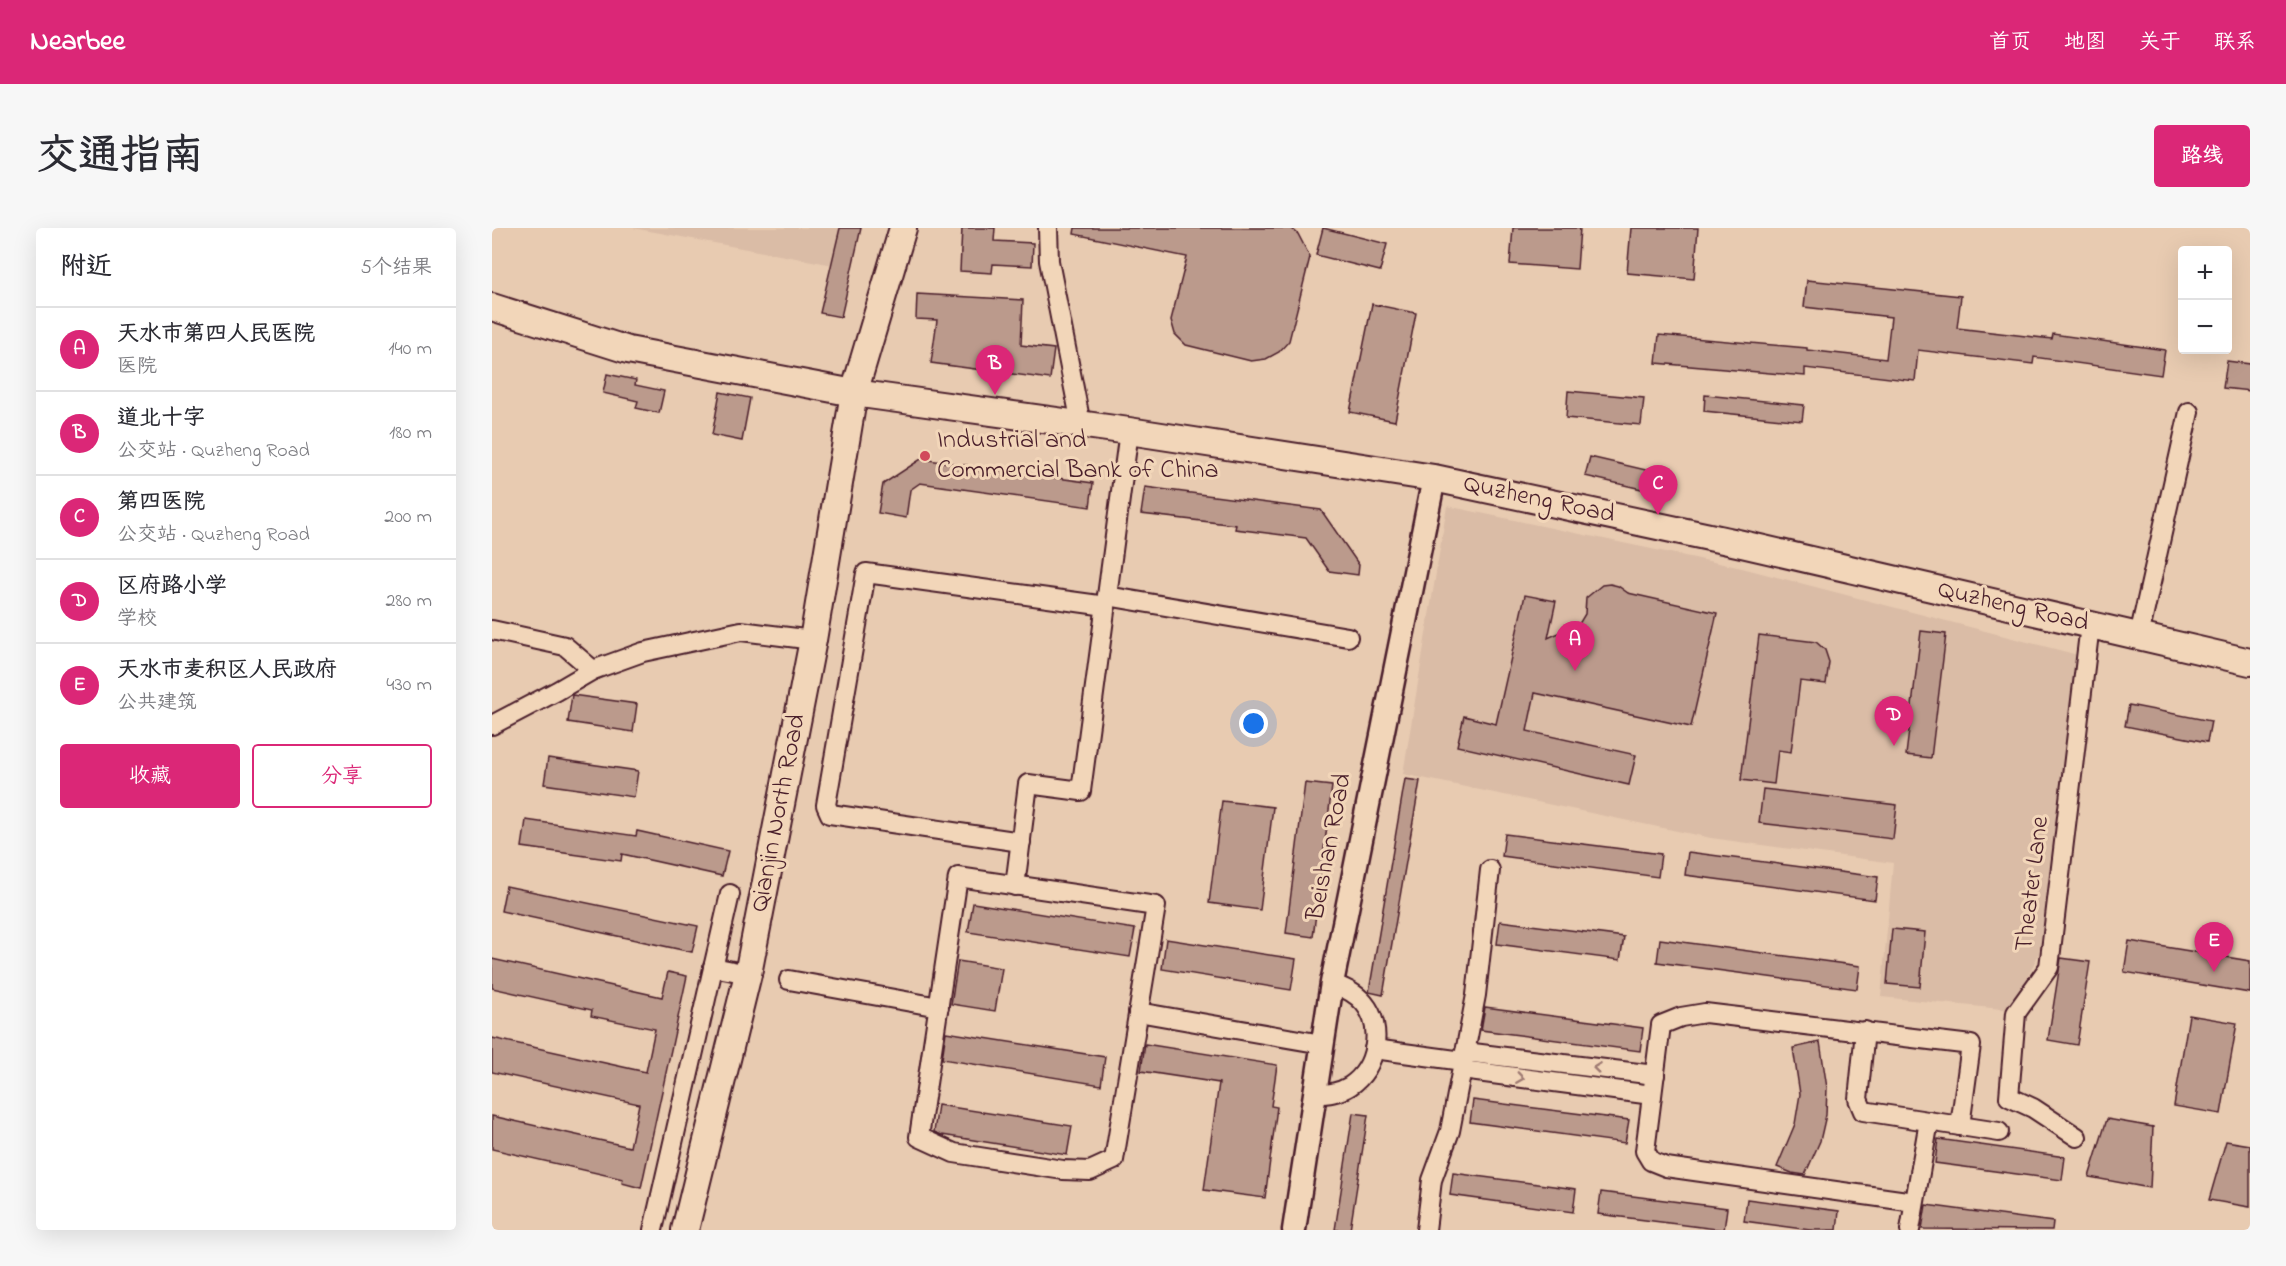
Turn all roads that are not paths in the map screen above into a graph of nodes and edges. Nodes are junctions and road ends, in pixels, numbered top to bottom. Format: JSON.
{"nodes":[{"id":1,"x":903,"y":228,"type":"edge"},
{"id":2,"x":1048,"y":228,"type":"edge"},
{"id":3,"x":492,"y":307,"type":"edge"},
{"id":4,"x":854,"y":393,"type":"junction"},
{"id":5,"x":2189,"y":412,"type":"dead end"},
{"id":6,"x":1081,"y":424,"type":"junction"},
{"id":7,"x":1129,"y":431,"type":"junction"},
{"id":8,"x":1434,"y":477,"type":"junction"},
{"id":9,"x":1106,"y":601,"type":"junction"},
{"id":10,"x":2090,"y":625,"type":"junction"},
{"id":11,"x":492,"y":630,"type":"edge"},
{"id":12,"x":2139,"y":636,"type":"junction"},
{"id":13,"x":1348,"y":637,"type":"dead end"},
{"id":14,"x":813,"y":640,"type":"junction"},
{"id":15,"x":2250,"y":662,"type":"edge"},
{"id":16,"x":593,"y":670,"type":"junction"},
{"id":17,"x":492,"y":725,"type":"edge"},
{"id":18,"x":1021,"y":842,"type":"junction"},
{"id":19,"x":1490,"y":870,"type":"dead end"},
{"id":20,"x":1015,"y":886,"type":"junction"},
{"id":21,"x":730,"y":894,"type":"dead end"},
{"id":22,"x":713,"y":967,"type":"junction"},
{"id":23,"x":748,"y":974,"type":"junction"},
{"id":24,"x":789,"y":980,"type":"dead end"},
{"id":25,"x":1332,"y":983,"type":"junction"},
{"id":26,"x":939,"y":1007,"type":"junction"},
{"id":27,"x":1138,"y":1012,"type":"junction"},
{"id":28,"x":1865,"y":1031,"type":"junction"},
{"id":29,"x":1322,"y":1044,"type":"junction"},
{"id":30,"x":1374,"y":1050,"type":"junction"},
{"id":31,"x":1463,"y":1061,"type":"junction"},
{"id":32,"x":1655,"y":1075,"type":"junction"},
{"id":33,"x":1314,"y":1095,"type":"junction"},
{"id":34,"x":1652,"y":1095,"type":"junction"},
{"id":35,"x":1929,"y":1121,"type":"junction"},
{"id":36,"x":1960,"y":1126,"type":"junction"},
{"id":37,"x":1999,"y":1132,"type":"dead end"},
{"id":38,"x":2077,"y":1137,"type":"dead end"},
{"id":39,"x":1914,"y":1202,"type":"junction"},
{"id":40,"x":653,"y":1230,"type":"edge"},
{"id":41,"x":685,"y":1230,"type":"edge"},
{"id":42,"x":1294,"y":1230,"type":"edge"},
{"id":43,"x":1426,"y":1230,"type":"edge"},
{"id":44,"x":1910,"y":1230,"type":"edge"}],
"edges":[{"from":1,"to":4,"type":"main road","name":"Qianjin North Road"},
{"from":2,"to":6,"type":"street"},
{"from":3,"to":4,"type":"main road","name":"Quzheng Road"},
{"from":4,"to":6,"type":"main road","name":"Quzheng Road"},
{"from":4,"to":14,"type":"main road","name":"Qianjin North Road"},
{"from":5,"to":12,"type":"street"},
{"from":6,"to":7,"type":"main road","name":"Quzheng Road"},
{"from":7,"to":8,"type":"main road","name":"Quzheng Road"},
{"from":7,"to":9,"type":"street"},
{"from":8,"to":10,"type":"main road","name":"Quzheng Road"},
{"from":8,"to":25,"type":"street","name":"Beishan Road"},
{"from":9,"to":13,"type":"street"},
{"from":9,"to":18,"type":"street"},
{"from":9,"to":18,"type":"street"},
{"from":10,"to":12,"type":"main road","name":"Quzheng Road"},
{"from":10,"to":38,"type":"street","name":"Theater Lane"},
{"from":11,"to":16,"type":"street"},
{"from":12,"to":15,"type":"main road","name":"Quzheng Road"},
{"from":14,"to":16,"type":"street"},
{"from":14,"to":23,"type":"main road","name":"Qianjin North Road"},
{"from":16,"to":17,"type":"street"},
{"from":18,"to":20,"type":"street"},
{"from":19,"to":31,"type":"street"},
{"from":20,"to":26,"type":"street"},
{"from":20,"to":27,"type":"street"},
{"from":21,"to":22,"type":"street"},
{"from":22,"to":23,"type":"street"},
{"from":22,"to":40,"type":"street"},
{"from":23,"to":41,"type":"main road","name":"Qianjin North Road"},
{"from":24,"to":26,"type":"street"},
{"from":25,"to":29,"type":"street","name":"Beishan Road"},
{"from":25,"to":30,"type":"street"},
{"from":26,"to":27,"type":"street"},
{"from":27,"to":29,"type":"street"},
{"from":28,"to":32,"type":"street"},
{"from":28,"to":35,"type":"street"},
{"from":28,"to":36,"type":"street"},
{"from":29,"to":33,"type":"street","name":"Beishan Road"},
{"from":30,"to":31,"type":"street"},
{"from":30,"to":33,"type":"street"},
{"from":32,"to":31,"type":"street","one_way":true},
{"from":31,"to":34,"type":"street","one_way":true},
{"from":31,"to":43,"type":"street"},
{"from":32,"to":34,"type":"street"},
{"from":33,"to":42,"type":"street","name":"Beishan Road"},
{"from":34,"to":39,"type":"street"},
{"from":35,"to":36,"type":"street"},
{"from":35,"to":39,"type":"street"},
{"from":36,"to":37,"type":"street"},
{"from":39,"to":44,"type":"street"}]}
